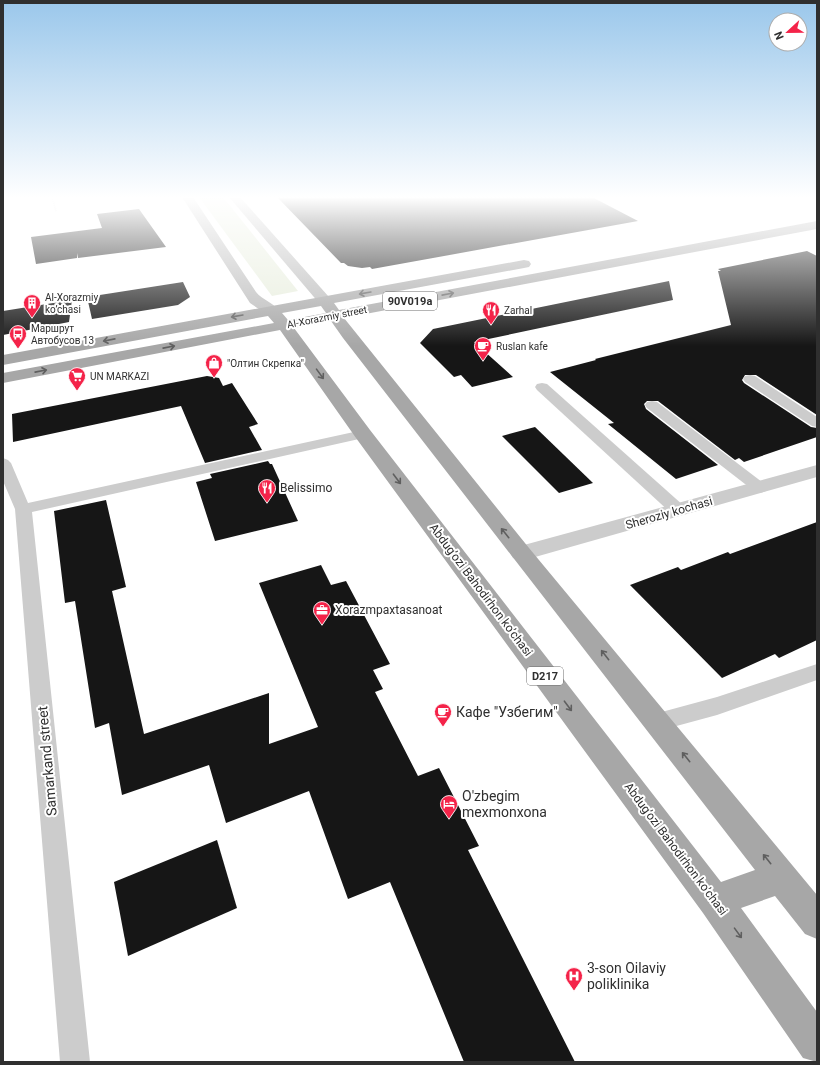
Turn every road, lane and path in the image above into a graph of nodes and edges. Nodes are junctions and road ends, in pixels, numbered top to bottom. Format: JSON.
{"nodes":[{"id":1,"x":219,"y":247,"type":"edge"},
{"id":2,"x":277,"y":247,"type":"edge"},
{"id":3,"x":689,"y":247,"type":"edge"},
{"id":4,"x":538,"y":262,"type":"dead end"},
{"id":5,"x":329,"y":308,"type":"junction"},
{"id":6,"x":277,"y":318,"type":"junction"},
{"id":7,"x":3,"y":360,"type":"edge"},
{"id":8,"x":3,"y":378,"type":"edge"},
{"id":9,"x":750,"y":379,"type":"dead end"},
{"id":10,"x":542,"y":387,"type":"dead end"},
{"id":11,"x":652,"y":405,"type":"dead end"},
{"id":12,"x":817,"y":423,"type":"edge"},
{"id":13,"x":363,"y":434,"type":"junction"},
{"id":14,"x":3,"y":463,"type":"edge"},
{"id":15,"x":817,"y":471,"type":"edge"},
{"id":16,"x":760,"y":488,"type":"junction"},
{"id":17,"x":23,"y":509,"type":"junction"},
{"id":18,"x":678,"y":510,"type":"junction"},
{"id":19,"x":521,"y":553,"type":"junction"},
{"id":20,"x":817,"y":672,"type":"edge"},
{"id":21,"x":658,"y":722,"type":"junction"},
{"id":22,"x":781,"y":877,"type":"junction"},
{"id":23,"x":715,"y":901,"type":"junction"},
{"id":24,"x":817,"y":922,"type":"edge"},
{"id":25,"x":817,"y":1044,"type":"edge"},
{"id":26,"x":75,"y":1062,"type":"edge"}],
"edges":[{"from":1,"to":6,"type":"main road","name":"Abdug’ozi Bahodirhon ko’chasi"},
{"from":2,"to":5,"type":"main road"},
{"from":5,"to":3,"type":"main road","name":"Al-Xorazmiy street","number":"90V019a","one_way":true},
{"from":4,"to":5,"type":"main road","number":"90V019a","one_way":true},
{"from":5,"to":6,"type":"main road","name":"Al-Xorazmiy street","number":"90V019a"},
{"from":5,"to":6,"type":"main road","number":"90V019a"},
{"from":19,"to":5,"type":"main road","one_way":true},
{"from":6,"to":7,"type":"main road","number":"90V019a","one_way":true},
{"from":8,"to":6,"type":"main road","name":"Al-Xorazmiy street","number":"90V019a","one_way":true},
{"from":6,"to":13,"type":"main road","name":"Abdug’ozi Bahodirhon ko’chasi","number":"D217","one_way":true},
{"from":9,"to":12,"type":"lane"},
{"from":10,"to":18,"type":"lane"},
{"from":11,"to":16,"type":"lane"},
{"from":13,"to":17,"type":"lane"},
{"from":13,"to":23,"type":"main road","name":"Abdug’ozi Bahodirhon ko’chasi","number":"D217","one_way":true},
{"from":14,"to":17,"type":"lane","name":"Samarkand street"},
{"from":15,"to":16,"type":"street","name":"Sheroziy kochasi"},
{"from":16,"to":18,"type":"street","name":"Sheroziy kochasi"},
{"from":17,"to":26,"type":"lane","name":"Samarkand street"},
{"from":18,"to":19,"type":"street","name":"Sheroziy kochasi"},
{"from":21,"to":19,"type":"main road","one_way":true},
{"from":20,"to":21,"type":"lane"},
{"from":22,"to":21,"type":"main road","one_way":true},
{"from":22,"to":23,"type":"main road"},
{"from":22,"to":24,"type":"main road"},
{"from":23,"to":25,"type":"main road","name":"Abdug’ozi Bahodirhon ko’chasi","number":"D217","one_way":true}]}
